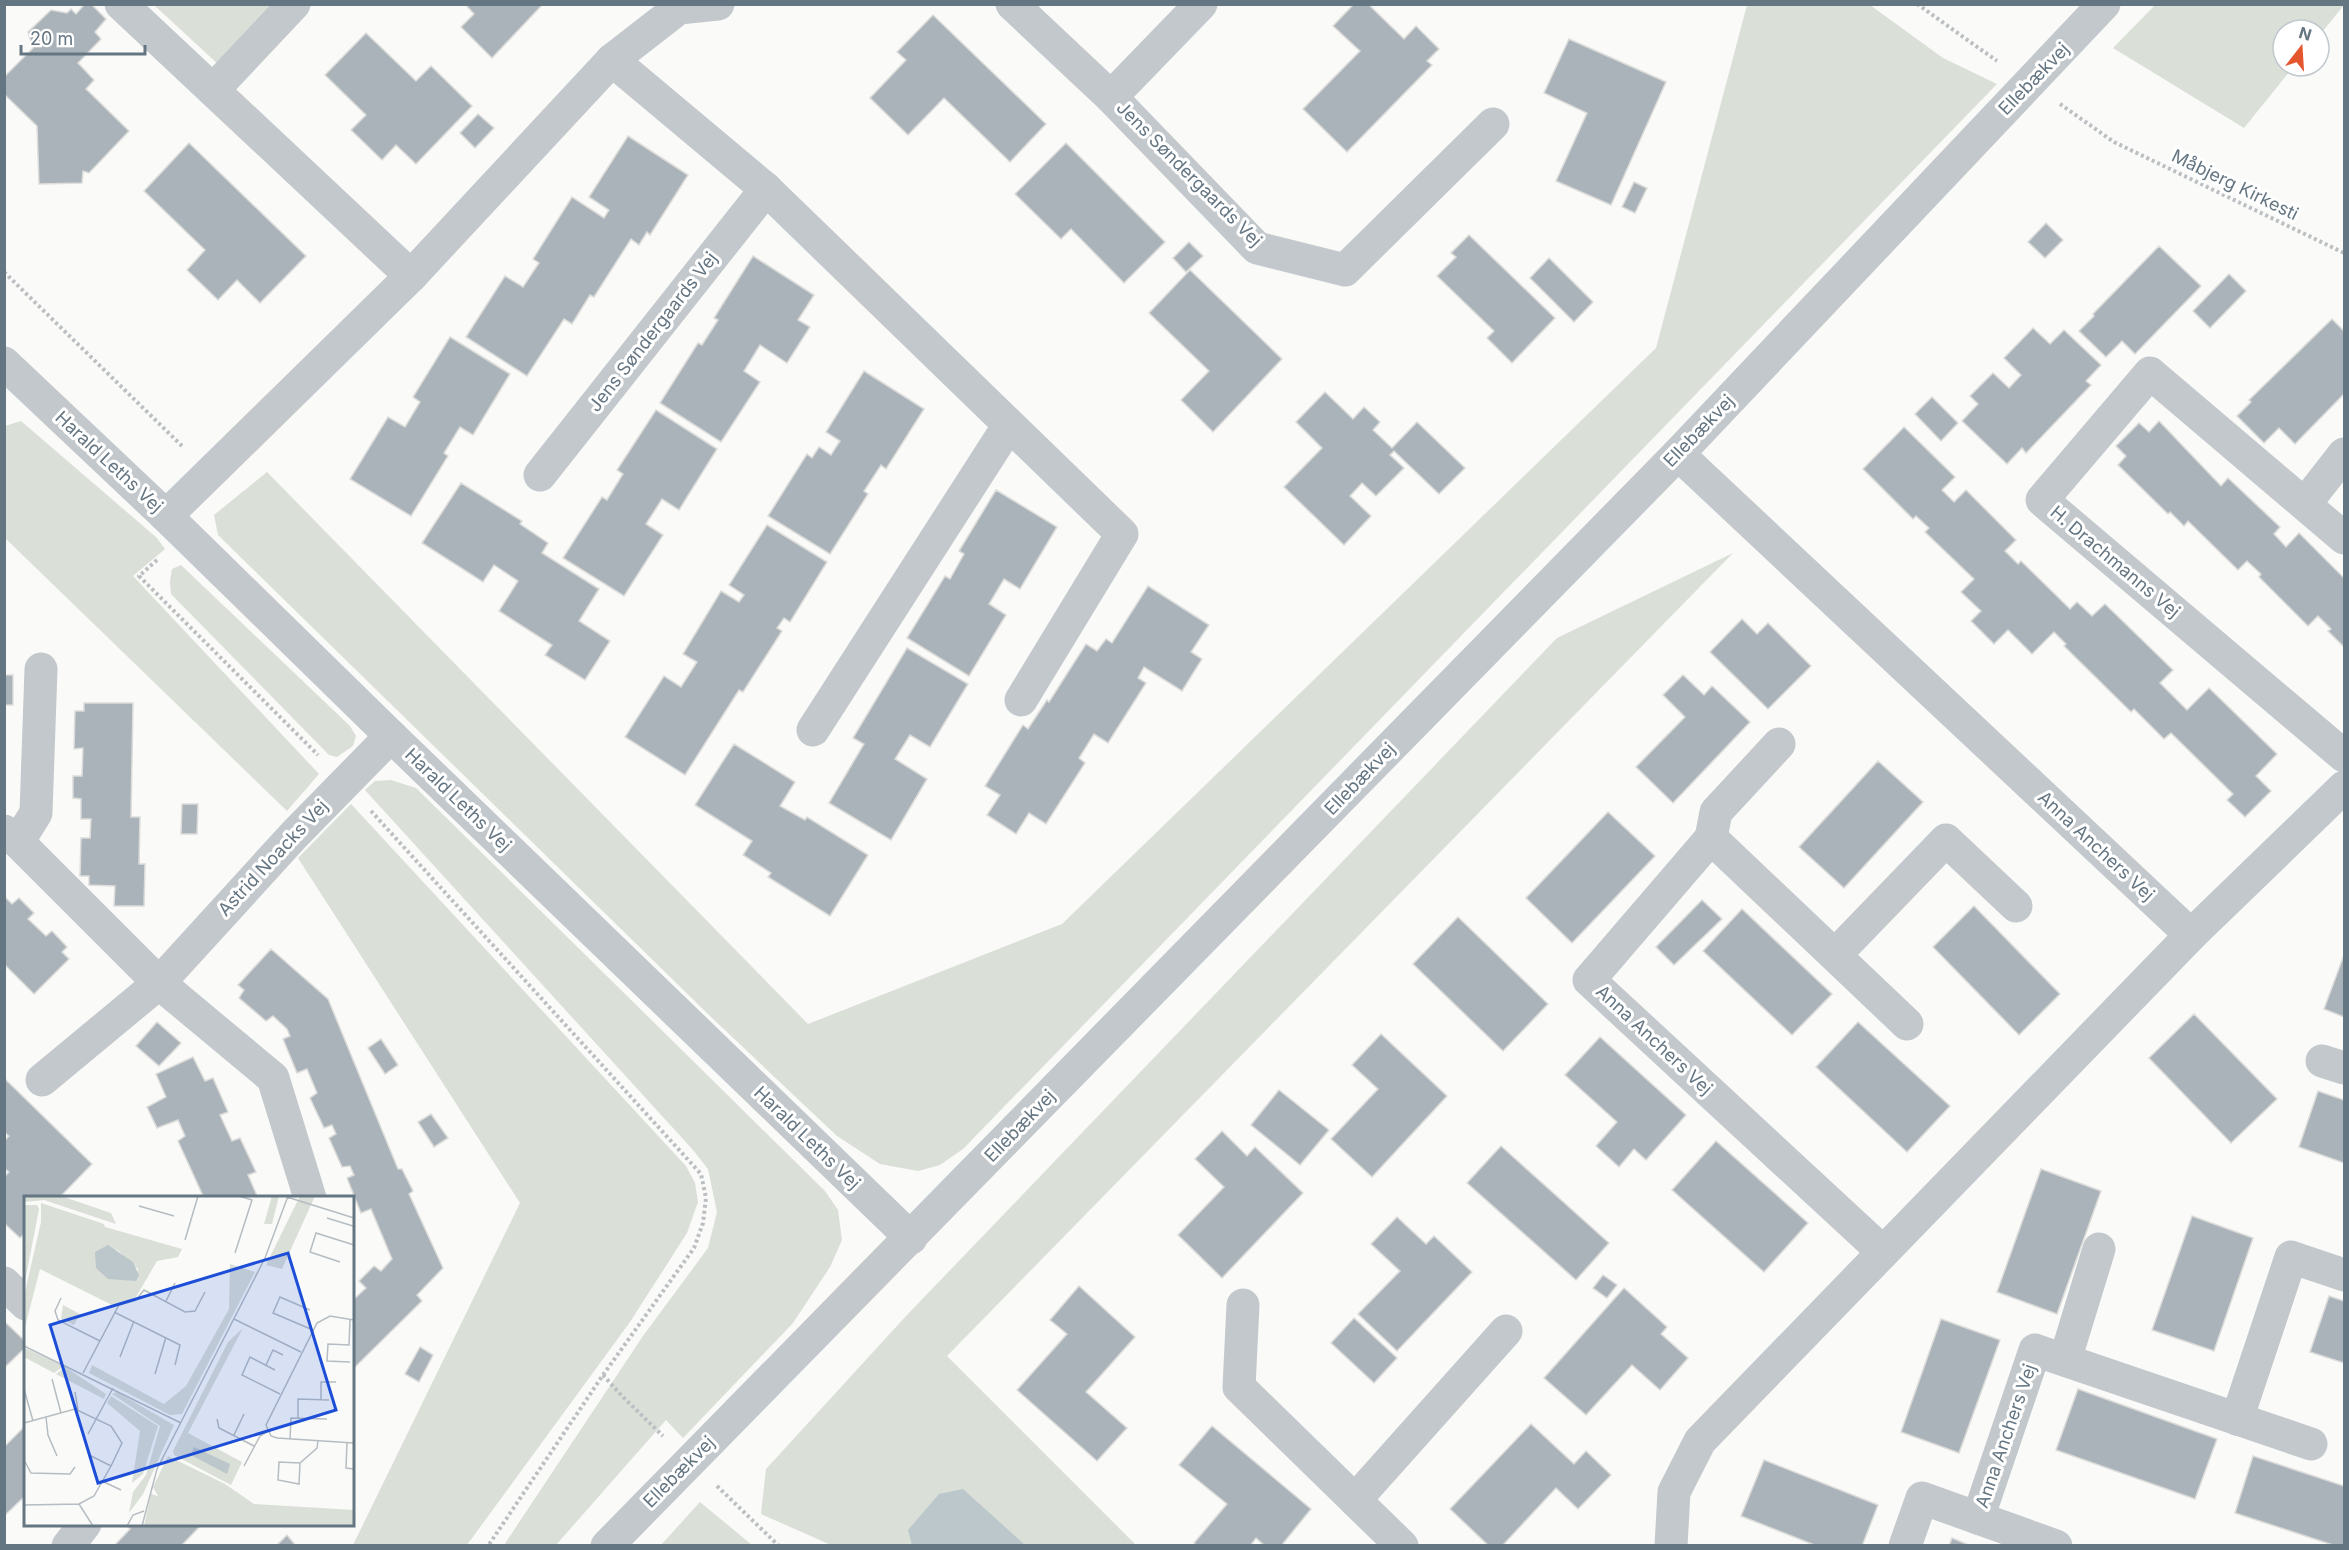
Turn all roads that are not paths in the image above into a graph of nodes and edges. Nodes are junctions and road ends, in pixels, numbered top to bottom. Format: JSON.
{"nodes":[{"id":1,"x":121,"y":4,"type":"edge"},
{"id":2,"x":294,"y":4,"type":"edge"},
{"id":3,"x":718,"y":4,"type":"edge"},
{"id":4,"x":1012,"y":4,"type":"edge"},
{"id":5,"x":1201,"y":4,"type":"edge"},
{"id":6,"x":2104,"y":4,"type":"edge"},
{"id":7,"x":612,"y":60,"type":"junction"},
{"id":8,"x":213,"y":90,"type":"junction"},
{"id":9,"x":1111,"y":97,"type":"junction"},
{"id":10,"x":1493,"y":124,"type":"dead end"},
{"id":11,"x":766,"y":189,"type":"junction"},
{"id":12,"x":411,"y":276,"type":"junction"},
{"id":13,"x":4,"y":363,"type":"edge"},
{"id":14,"x":1009,"y":425,"type":"junction"},
{"id":15,"x":1678,"y":454,"type":"junction"},
{"id":16,"x":2344,"y":454,"type":"edge"},
{"id":17,"x":540,"y":475,"type":"dead end"},
{"id":18,"x":2305,"y":504,"type":"junction"},
{"id":19,"x":176,"y":525,"type":"junction"},
{"id":20,"x":2344,"y":538,"type":"edge"},
{"id":21,"x":41,"y":669,"type":"dead end"},
{"id":22,"x":1021,"y":700,"type":"dead end"},
{"id":23,"x":813,"y":730,"type":"dead end"},
{"id":24,"x":391,"y":736,"type":"junction"},
{"id":25,"x":1779,"y":744,"type":"dead end"},
{"id":26,"x":2344,"y":756,"type":"edge"},
{"id":27,"x":2344,"y":787,"type":"edge"},
{"id":28,"x":11,"y":836,"type":"edge"},
{"id":29,"x":1711,"y":838,"type":"junction"},
{"id":30,"x":2016,"y":906,"type":"dead end"},
{"id":31,"x":2191,"y":935,"type":"junction"},
{"id":32,"x":1835,"y":955,"type":"junction"},
{"id":33,"x":159,"y":983,"type":"junction"},
{"id":34,"x":1907,"y":1024,"type":"dead end"},
{"id":35,"x":42,"y":1080,"type":"dead end"},
{"id":36,"x":310,"y":1196,"type":"edge"},
{"id":37,"x":911,"y":1238,"type":"junction"},
{"id":38,"x":2099,"y":1249,"type":"dead end"},
{"id":39,"x":1883,"y":1252,"type":"junction"},
{"id":40,"x":2344,"y":1275,"type":"edge"},
{"id":41,"x":4,"y":1283,"type":"edge"},
{"id":42,"x":24,"y":1302,"type":"edge"},
{"id":43,"x":1243,"y":1305,"type":"dead end"},
{"id":44,"x":1506,"y":1331,"type":"dead end"},
{"id":45,"x":2065,"y":1360,"type":"junction"},
{"id":46,"x":2237,"y":1419,"type":"junction"},
{"id":47,"x":2311,"y":1444,"type":"dead end"},
{"id":48,"x":1355,"y":1500,"type":"junction"},
{"id":49,"x":1978,"y":1518,"type":"junction"},
{"id":50,"x":83,"y":1526,"type":"edge"},
{"id":51,"x":68,"y":1545,"type":"edge"},
{"id":52,"x":607,"y":1545,"type":"edge"},
{"id":53,"x":1402,"y":1545,"type":"edge"},
{"id":54,"x":1671,"y":1545,"type":"edge"},
{"id":55,"x":1905,"y":1545,"type":"edge"},
{"id":56,"x":2056,"y":1545,"type":"edge"}],
"edges":[{"from":1,"to":8,"type":"street"},
{"from":2,"to":8,"type":"street"},
{"from":3,"to":7,"type":"street"},
{"from":4,"to":9,"type":"street","name":"Jens Søndergaards Vej"},
{"from":5,"to":9,"type":"street","name":"Jens Søndergaards Vej"},
{"from":6,"to":15,"type":"street","name":"Ellebækvej"},
{"from":7,"to":11,"type":"street"},
{"from":7,"to":12,"type":"street"},
{"from":8,"to":12,"type":"street"},
{"from":9,"to":10,"type":"street","name":"Jens Søndergaards Vej"},
{"from":11,"to":14,"type":"street"},
{"from":11,"to":17,"type":"street","name":"Jens Søndergaards Vej"},
{"from":12,"to":19,"type":"street"},
{"from":13,"to":19,"type":"street","name":"Harald Leths Vej"},
{"from":14,"to":22,"type":"street"},
{"from":14,"to":23,"type":"street"},
{"from":15,"to":31,"type":"street","name":"Anna Anchers Vej"},
{"from":15,"to":37,"type":"street","name":"Ellebækvej"},
{"from":16,"to":18,"type":"street"},
{"from":18,"to":20,"type":"street","name":"H. Drachmanns Vej"},
{"from":18,"to":26,"type":"street","name":"H. Drachmanns Vej"},
{"from":19,"to":24,"type":"street","name":"Harald Leths Vej"},
{"from":21,"to":28,"type":"street"},
{"from":24,"to":33,"type":"street","name":"Astrid Noacks Vej"},
{"from":24,"to":37,"type":"street","name":"Harald Leths Vej"},
{"from":25,"to":29,"type":"street","name":"Anna Anchers Vej"},
{"from":27,"to":31,"type":"street"},
{"from":28,"to":33,"type":"street"},
{"from":29,"to":32,"type":"street"},
{"from":29,"to":39,"type":"street","name":"Anna Anchers Vej"},
{"from":30,"to":32,"type":"street"},
{"from":31,"to":39,"type":"street"},
{"from":32,"to":34,"type":"street"},
{"from":33,"to":35,"type":"street","name":"Astrid Noacks Vej"},
{"from":33,"to":36,"type":"street"},
{"from":37,"to":52,"type":"street","name":"Ellebækvej"},
{"from":38,"to":45,"type":"street","name":"Anna Anchers Vej"},
{"from":39,"to":54,"type":"street"},
{"from":40,"to":46,"type":"street"},
{"from":41,"to":42,"type":"street"},
{"from":43,"to":48,"type":"street"},
{"from":44,"to":48,"type":"street"},
{"from":45,"to":46,"type":"street","name":"Anna Anchers Vej"},
{"from":45,"to":49,"type":"street","name":"Anna Anchers Vej"},
{"from":46,"to":47,"type":"street","name":"Anna Anchers Vej"},
{"from":48,"to":53,"type":"street"},
{"from":49,"to":55,"type":"street","name":"Anna Anchers Vej"},
{"from":49,"to":56,"type":"street","name":"Anna Anchers Vej"},
{"from":50,"to":51,"type":"street"}]}
